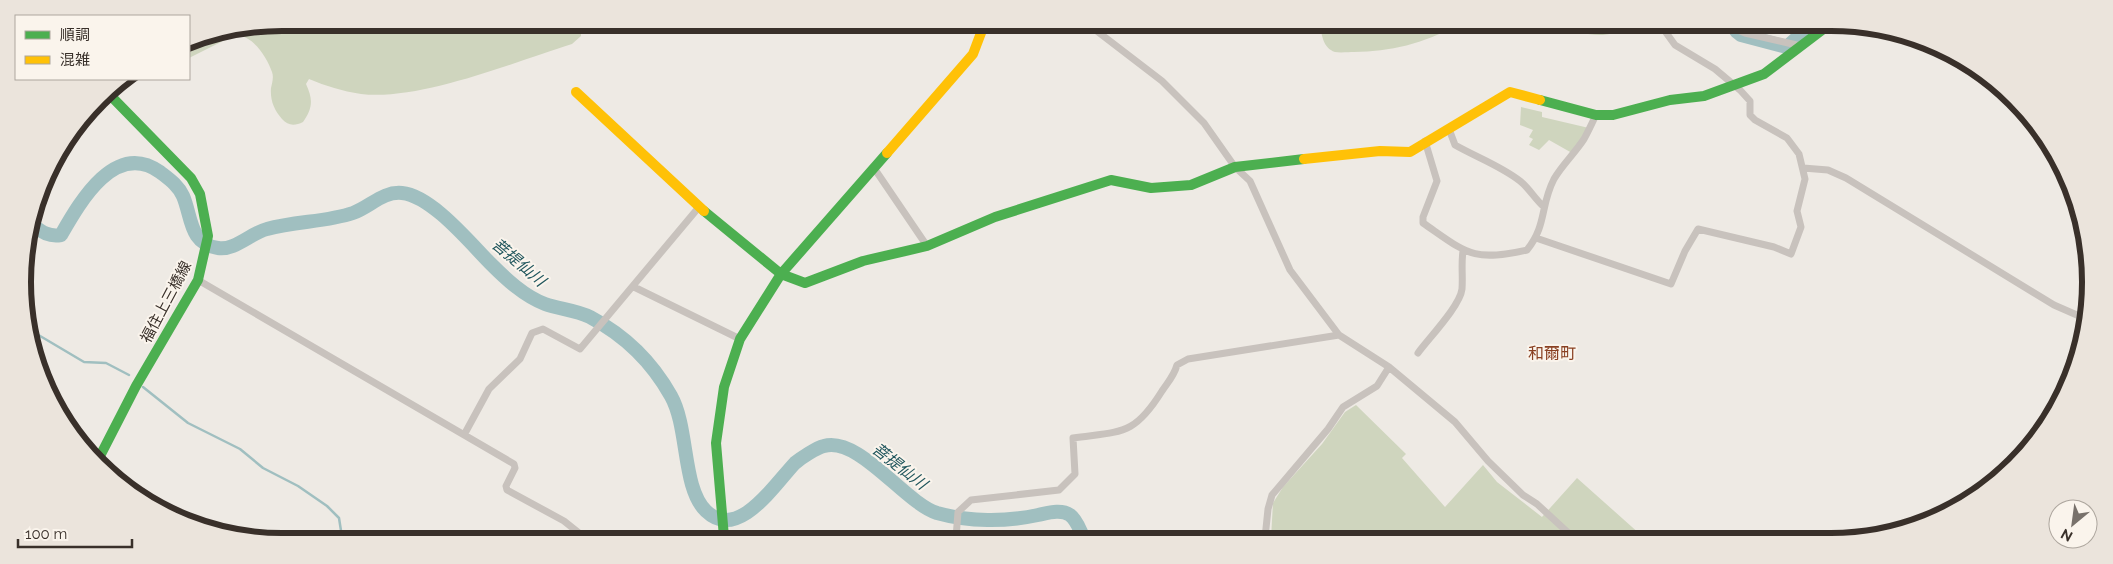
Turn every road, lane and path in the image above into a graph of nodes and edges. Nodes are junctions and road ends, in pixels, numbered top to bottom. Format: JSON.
{"nodes":[{"id":1,"x":982,"y":31,"type":"edge"},
{"id":2,"x":1097,"y":31,"type":"edge"},
{"id":3,"x":1665,"y":31,"type":"edge"},
{"id":4,"x":1740,"y":31,"type":"edge"},
{"id":5,"x":1821,"y":31,"type":"edge"},
{"id":6,"x":1801,"y":46,"type":"junction"},
{"id":7,"x":1733,"y":84,"type":"junction"},
{"id":8,"x":576,"y":92,"type":"dead end"},
{"id":9,"x":112,"y":98,"type":"edge"},
{"id":10,"x":1596,"y":115,"type":"junction"},
{"id":11,"x":1449,"y":129,"type":"junction"},
{"id":12,"x":1425,"y":141,"type":"junction"},
{"id":13,"x":1235,"y":167,"type":"junction"},
{"id":14,"x":874,"y":168,"type":"junction"},
{"id":15,"x":1803,"y":168,"type":"junction"},
{"id":16,"x":699,"y":207,"type":"junction"},
{"id":17,"x":1544,"y":207,"type":"junction"},
{"id":18,"x":1536,"y":238,"type":"junction"},
{"id":19,"x":927,"y":246,"type":"junction"},
{"id":20,"x":1463,"y":251,"type":"junction"},
{"id":21,"x":781,"y":274,"type":"junction"},
{"id":22,"x":198,"y":280,"type":"junction"},
{"id":23,"x":634,"y":287,"type":"junction"},
{"id":24,"x":2080,"y":316,"type":"edge"},
{"id":25,"x":1339,"y":335,"type":"junction"},
{"id":26,"x":740,"y":339,"type":"junction"},
{"id":27,"x":1418,"y":353,"type":"dead end"},
{"id":28,"x":1389,"y":367,"type":"junction"},
{"id":29,"x":464,"y":435,"type":"junction"},
{"id":30,"x":101,"y":455,"type":"edge"},
{"id":31,"x":579,"y":533,"type":"edge"},
{"id":32,"x":724,"y":533,"type":"edge"},
{"id":33,"x":956,"y":533,"type":"edge"},
{"id":34,"x":1266,"y":533,"type":"edge"},
{"id":35,"x":1568,"y":533,"type":"edge"}],
"edges":[{"from":1,"to":14,"type":"street"},
{"from":2,"to":13,"type":"street"},
{"from":3,"to":7,"type":"street"},
{"from":4,"to":6,"type":"street"},
{"from":5,"to":6,"type":"street"},
{"from":6,"to":7,"type":"street"},
{"from":7,"to":10,"type":"street"},
{"from":7,"to":15,"type":"street"},
{"from":8,"to":16,"type":"street"},
{"from":9,"to":22,"type":"street","name":"福住上三橋線"},
{"from":10,"to":11,"type":"street"},
{"from":10,"to":17,"type":"street"},
{"from":11,"to":12,"type":"street"},
{"from":11,"to":17,"type":"street"},
{"from":12,"to":13,"type":"street"},
{"from":12,"to":20,"type":"street"},
{"from":13,"to":19,"type":"street"},
{"from":13,"to":25,"type":"street"},
{"from":14,"to":19,"type":"street"},
{"from":14,"to":21,"type":"street"},
{"from":15,"to":18,"type":"street"},
{"from":15,"to":24,"type":"street"},
{"from":16,"to":21,"type":"street"},
{"from":16,"to":23,"type":"street"},
{"from":17,"to":18,"type":"street"},
{"from":18,"to":20,"type":"street"},
{"from":19,"to":21,"type":"street"},
{"from":20,"to":27,"type":"street"},
{"from":21,"to":26,"type":"street"},
{"from":22,"to":29,"type":"street"},
{"from":22,"to":30,"type":"street","name":"福住上三橋線"},
{"from":23,"to":26,"type":"street"},
{"from":23,"to":29,"type":"street"},
{"from":25,"to":28,"type":"street"},
{"from":25,"to":33,"type":"street"},
{"from":26,"to":32,"type":"street"},
{"from":28,"to":34,"type":"street"},
{"from":28,"to":35,"type":"street"},
{"from":29,"to":31,"type":"street"}]}
